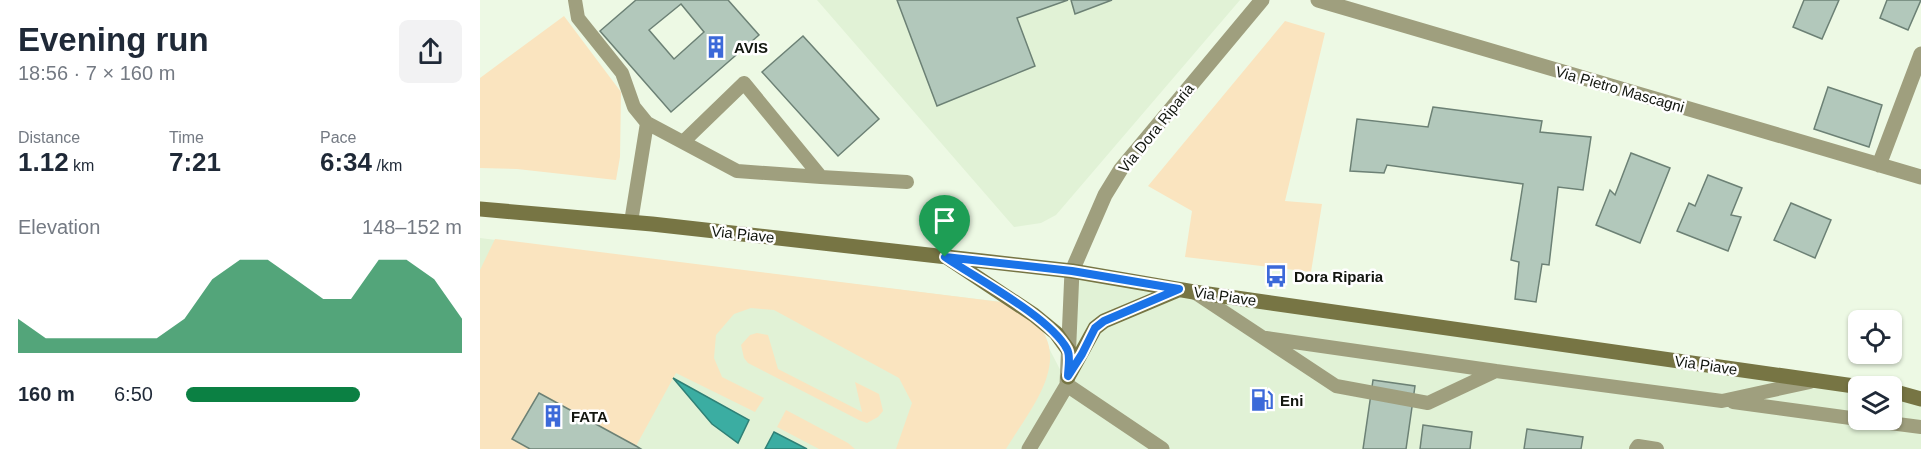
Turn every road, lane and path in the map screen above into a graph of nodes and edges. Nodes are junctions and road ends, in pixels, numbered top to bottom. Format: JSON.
{"nodes":[{"id":1,"x":575,"y":0,"type":"edge"},
{"id":2,"x":1262,"y":0,"type":"edge"},
{"id":3,"x":1318,"y":0,"type":"edge"},
{"id":4,"x":1921,"y":54,"type":"edge"},
{"id":5,"x":647,"y":123,"type":"junction"},
{"id":6,"x":683,"y":142,"type":"junction"},
{"id":7,"x":1879,"y":165,"type":"junction"},
{"id":8,"x":821,"y":177,"type":"junction"},
{"id":9,"x":1921,"y":177,"type":"edge"},
{"id":10,"x":907,"y":182,"type":"dead end"},
{"id":11,"x":480,"y":209,"type":"edge"},
{"id":12,"x":631,"y":222,"type":"junction"},
{"id":13,"x":945,"y":257,"type":"junction"},
{"id":14,"x":1072,"y":271,"type":"junction"},
{"id":15,"x":1186,"y":291,"type":"junction"},
{"id":16,"x":1261,"y":338,"type":"junction"},
{"id":17,"x":1069,"y":351,"type":"junction"},
{"id":18,"x":1496,"y":370,"type":"junction"},
{"id":19,"x":1068,"y":381,"type":"junction"},
{"id":20,"x":1815,"y":381,"type":"junction"},
{"id":21,"x":1848,"y":385,"type":"edge"},
{"id":22,"x":1921,"y":388,"type":"edge"},
{"id":23,"x":1902,"y":391,"type":"edge"},
{"id":24,"x":1902,"y":394,"type":"edge"},
{"id":25,"x":1921,"y":399,"type":"edge"},
{"id":26,"x":1722,"y":401,"type":"junction"},
{"id":27,"x":1848,"y":418,"type":"edge"},
{"id":28,"x":1902,"y":425,"type":"edge"},
{"id":29,"x":1921,"y":427,"type":"edge"},
{"id":30,"x":1029,"y":449,"type":"edge"},
{"id":31,"x":1162,"y":449,"type":"edge"},
{"id":32,"x":1636,"y":449,"type":"edge"},
{"id":33,"x":1657,"y":449,"type":"edge"}],
"edges":[{"from":1,"to":5,"type":"lane"},
{"from":2,"to":14,"type":"street","name":"Via Dora Riparia"},
{"from":3,"to":7,"type":"street","name":"Via Pietro Mascagni"},
{"from":4,"to":7,"type":"street"},
{"from":5,"to":6,"type":"lane"},
{"from":5,"to":12,"type":"lane"},
{"from":6,"to":8,"type":"lane"},
{"from":6,"to":8,"type":"lane"},
{"from":7,"to":9,"type":"street","name":"Via Pietro Mascagni"},
{"from":8,"to":10,"type":"lane"},
{"from":11,"to":12,"type":"main road","name":"Via Piave"},
{"from":12,"to":13,"type":"main road","name":"Via Piave"},
{"from":13,"to":14,"type":"main road","name":"Via Piave"},
{"from":13,"to":17,"type":"main road"},
{"from":14,"to":15,"type":"main road","name":"Via Piave"},
{"from":14,"to":17,"type":"street"},
{"from":15,"to":16,"type":"lane"},
{"from":15,"to":19,"type":"main road"},
{"from":15,"to":20,"type":"main road","name":"Via Piave"},
{"from":16,"to":18,"type":"lane"},
{"from":16,"to":18,"type":"lane"},
{"from":17,"to":19,"type":"street"},
{"from":18,"to":26,"type":"lane"},
{"from":19,"to":30,"type":"street"},
{"from":19,"to":31,"type":"street"},
{"from":20,"to":21,"type":"main road","name":"Via Piave"},
{"from":20,"to":26,"type":"lane"},
{"from":22,"to":23,"type":"main road"},
{"from":24,"to":25,"type":"main road"},
{"from":26,"to":27,"type":"lane"},
{"from":28,"to":29,"type":"lane"},
{"from":32,"to":33,"type":"lane"}]}
